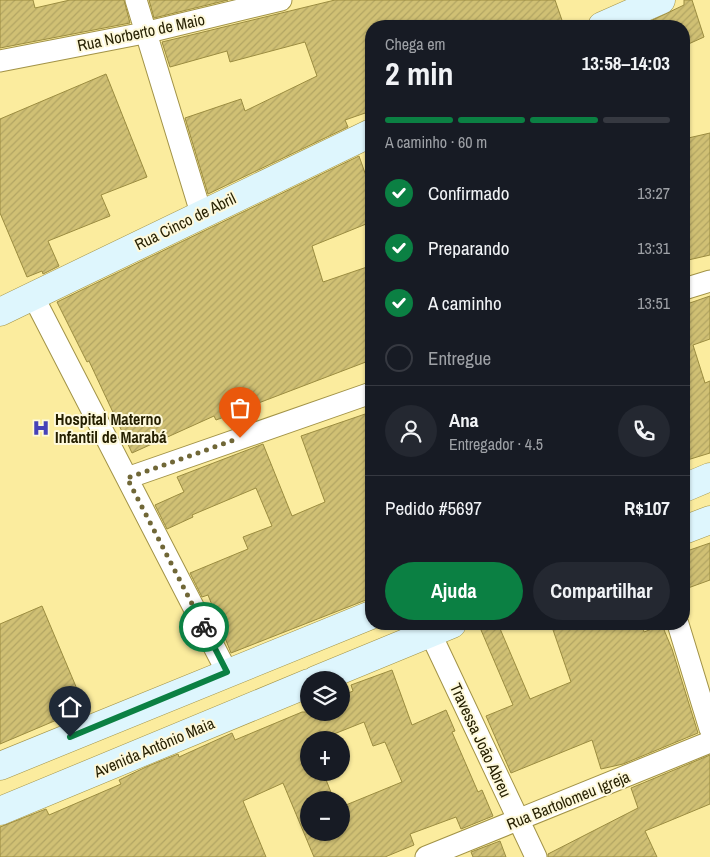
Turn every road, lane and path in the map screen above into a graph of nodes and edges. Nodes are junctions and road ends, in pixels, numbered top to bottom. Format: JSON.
{"nodes":[{"id":1,"x":136,"y":0,"type":"edge"},
{"id":2,"x":281,"y":0,"type":"edge"},
{"id":3,"x":661,"y":0,"type":"edge"},
{"id":4,"x":616,"y":20,"type":"edge"},
{"id":5,"x":144,"y":33,"type":"junction"},
{"id":6,"x":0,"y":62,"type":"edge"},
{"id":7,"x":365,"y":135,"type":"edge"},
{"id":8,"x":201,"y":213,"type":"junction"},
{"id":9,"x":710,"y":281,"type":"edge"},
{"id":10,"x":690,"y":287,"type":"edge"},
{"id":11,"x":33,"y":296,"type":"junction"},
{"id":12,"x":0,"y":312,"type":"edge"},
{"id":13,"x":365,"y":395,"type":"edge"},
{"id":14,"x":710,"y":477,"type":"edge"},
{"id":15,"x":127,"y":478,"type":"junction"},
{"id":16,"x":690,"y":485,"type":"edge"},
{"id":17,"x":710,"y":520,"type":"edge"},
{"id":18,"x":690,"y":528,"type":"edge"},
{"id":19,"x":365,"y":617,"type":"edge"},
{"id":20,"x":429,"y":630,"type":"edge"},
{"id":21,"x":437,"y":630,"type":"edge"},
{"id":22,"x":680,"y":630,"type":"edge"},
{"id":23,"x":336,"y":671,"type":"edge"},
{"id":24,"x":227,"y":672,"type":"junction"},
{"id":25,"x":300,"y":687,"type":"edge"},
{"id":26,"x":710,"y":730,"type":"edge"},
{"id":27,"x":710,"y":742,"type":"edge"},
{"id":28,"x":0,"y":766,"type":"edge"},
{"id":29,"x":0,"y":811,"type":"edge"},
{"id":30,"x":519,"y":821,"type":"junction"},
{"id":31,"x":426,"y":857,"type":"edge"},
{"id":32,"x":536,"y":857,"type":"edge"}],
"edges":[{"from":1,"to":5,"type":"street"},
{"from":2,"to":5,"type":"street","name":"Rua Norberto de Maio"},
{"from":3,"to":4,"type":"main road"},
{"from":5,"to":6,"type":"street","name":"Rua Norberto de Maio"},
{"from":5,"to":8,"type":"street"},
{"from":7,"to":8,"type":"main road","name":"Rua Cinco de Abril"},
{"from":8,"to":11,"type":"main road","name":"Rua Cinco de Abril"},
{"from":9,"to":10,"type":"street"},
{"from":11,"to":12,"type":"main road","name":"Rua Cinco de Abril"},
{"from":11,"to":15,"type":"street"},
{"from":13,"to":15,"type":"street"},
{"from":14,"to":16,"type":"main road"},
{"from":15,"to":24,"type":"street"},
{"from":17,"to":18,"type":"main road"},
{"from":19,"to":24,"type":"main road"},
{"from":20,"to":23,"type":"main road"},
{"from":21,"to":30,"type":"street","name":"Travessa João Abreu"},
{"from":22,"to":26,"type":"street"},
{"from":24,"to":28,"type":"main road"},
{"from":25,"to":29,"type":"main road","name":"Avenida Antônio Maia"},
{"from":27,"to":30,"type":"street","name":"Rua Bartolomeu Igreja"},
{"from":30,"to":31,"type":"street","name":"Rua Bartolomeu Igreja"},
{"from":30,"to":32,"type":"street","name":"Travessa João Abreu"}]}
